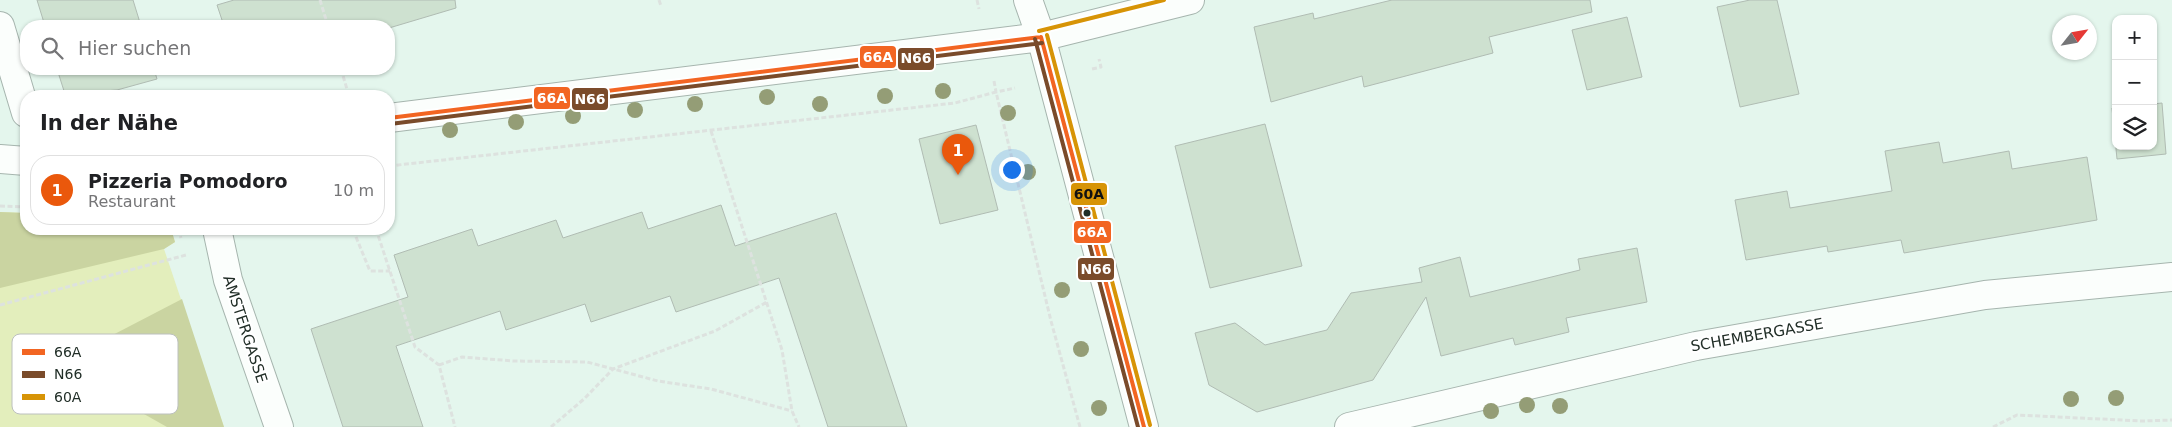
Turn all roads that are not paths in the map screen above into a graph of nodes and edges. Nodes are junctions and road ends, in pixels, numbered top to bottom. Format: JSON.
{"nodes":[{"id":1,"x":1028,"y":0,"type":"edge"},
{"id":2,"x":1190,"y":0,"type":"edge"},
{"id":3,"x":0,"y":26,"type":"edge"},
{"id":4,"x":1041,"y":37,"type":"junction"},
{"id":5,"x":20,"y":93,"type":"edge"},
{"id":6,"x":395,"y":117,"type":"edge"},
{"id":7,"x":0,"y":159,"type":"edge"},
{"id":8,"x":20,"y":161,"type":"edge"},
{"id":9,"x":219,"y":235,"type":"edge"},
{"id":10,"x":2172,"y":277,"type":"edge"},
{"id":11,"x":279,"y":427,"type":"edge"},
{"id":12,"x":1144,"y":427,"type":"edge"},
{"id":13,"x":1349,"y":427,"type":"edge"}],
"edges":[{"from":1,"to":4,"type":"street"},
{"from":2,"to":4,"type":"street"},
{"from":3,"to":5,"type":"street"},
{"from":4,"to":6,"type":"street"},
{"from":4,"to":12,"type":"street"},
{"from":7,"to":8,"type":"street"},
{"from":9,"to":11,"type":"street","name":"AMSTERGASSE"},
{"from":10,"to":13,"type":"street","name":"SCHEMBERGASSE"}]}
